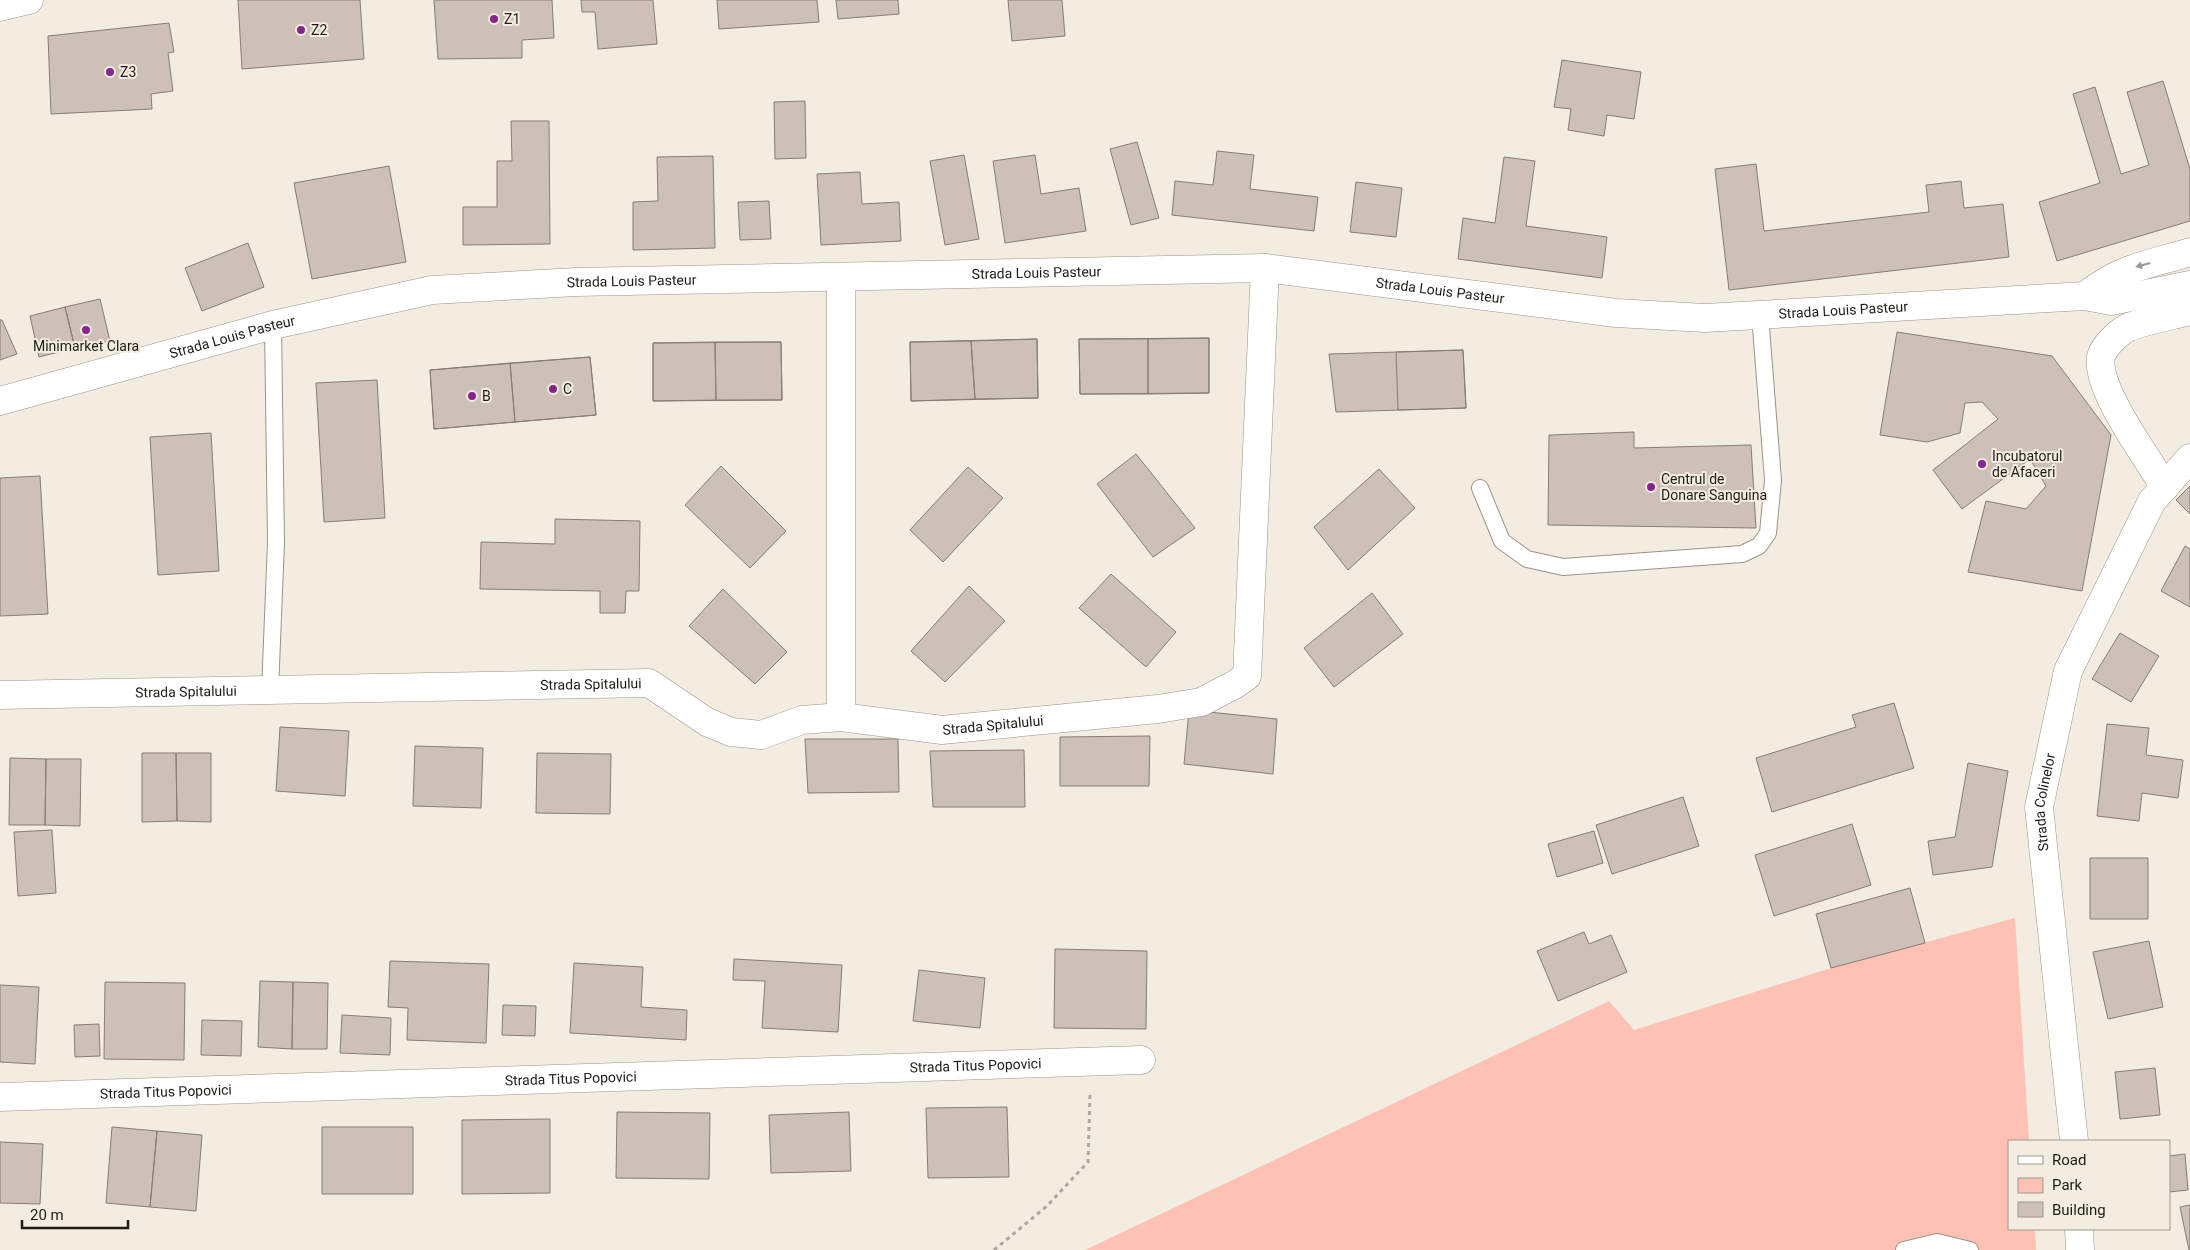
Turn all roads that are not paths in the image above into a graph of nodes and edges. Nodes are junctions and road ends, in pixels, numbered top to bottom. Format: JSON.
{"nodes":[{"id":1,"x":29,"y":0,"type":"edge"},
{"id":2,"x":0,"y":7,"type":"edge"},
{"id":3,"x":2190,"y":252,"type":"edge"},
{"id":4,"x":1266,"y":268,"type":"junction"},
{"id":5,"x":841,"y":278,"type":"junction"},
{"id":6,"x":2190,"y":285,"type":"edge"},
{"id":7,"x":2085,"y":296,"type":"junction"},
{"id":8,"x":2190,"y":310,"type":"edge"},
{"id":9,"x":1760,"y":315,"type":"junction"},
{"id":10,"x":273,"y":325,"type":"junction"},
{"id":11,"x":0,"y":402,"type":"edge"},
{"id":12,"x":2190,"y":458,"type":"edge"},
{"id":13,"x":2165,"y":486,"type":"junction"},
{"id":14,"x":1480,"y":488,"type":"dead end"},
{"id":15,"x":270,"y":691,"type":"junction"},
{"id":16,"x":0,"y":696,"type":"edge"},
{"id":17,"x":841,"y":717,"type":"junction"},
{"id":18,"x":1142,"y":1060,"type":"dead end"},
{"id":19,"x":0,"y":1097,"type":"edge"},
{"id":20,"x":2074,"y":1140,"type":"edge"},
{"id":21,"x":2078,"y":1230,"type":"edge"},
{"id":22,"x":1904,"y":1250,"type":"edge"},
{"id":23,"x":1970,"y":1250,"type":"edge"},
{"id":24,"x":2080,"y":1250,"type":"edge"}],
"edges":[{"from":1,"to":2,"type":"street"},
{"from":3,"to":7,"type":"street","one_way":true},
{"from":4,"to":5,"type":"street","name":"Strada Louis Pasteur"},
{"from":4,"to":9,"type":"street","name":"Strada Louis Pasteur"},
{"from":4,"to":17,"type":"street","name":"Strada Spitalului"},
{"from":5,"to":10,"type":"street","name":"Strada Louis Pasteur"},
{"from":5,"to":17,"type":"street"},
{"from":6,"to":7,"type":"street","name":"Strada Louis Pasteur"},
{"from":7,"to":9,"type":"street","name":"Strada Louis Pasteur"},
{"from":8,"to":13,"type":"street"},
{"from":9,"to":14,"type":"lane"},
{"from":10,"to":11,"type":"street","name":"Strada Louis Pasteur"},
{"from":10,"to":15,"type":"lane"},
{"from":12,"to":13,"type":"street","name":"Strada Colinelor"},
{"from":13,"to":20,"type":"street","name":"Strada Colinelor"},
{"from":15,"to":16,"type":"street","name":"Strada Spitalului"},
{"from":15,"to":17,"type":"street","name":"Strada Spitalului"},
{"from":18,"to":19,"type":"street","name":"Strada Titus Popovici"},
{"from":21,"to":24,"type":"street"},
{"from":22,"to":23,"type":"lane"}]}
